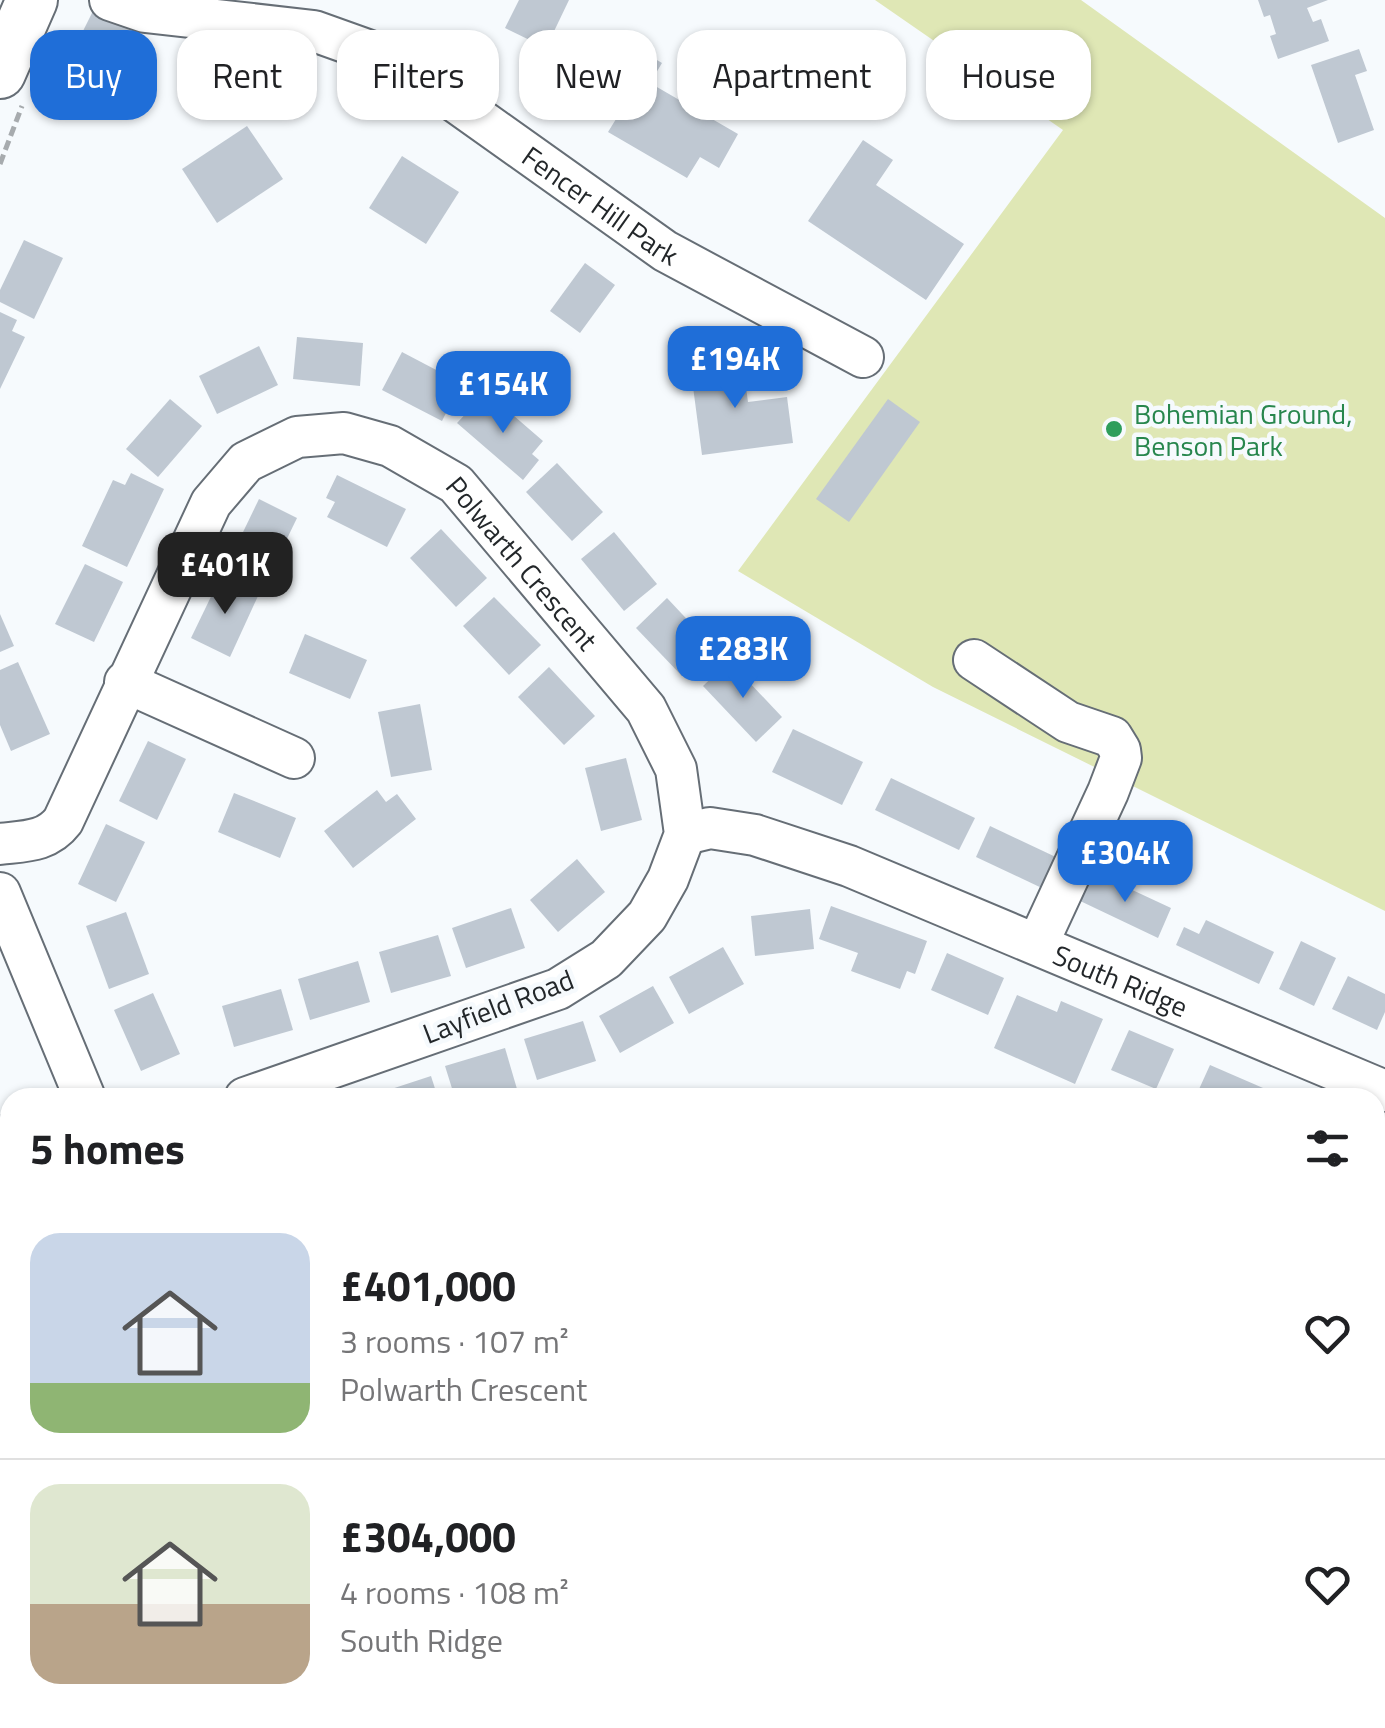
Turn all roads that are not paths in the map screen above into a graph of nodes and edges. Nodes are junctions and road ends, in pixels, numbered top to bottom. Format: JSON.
{"nodes":[{"id":1,"x":32,"y":0,"type":"edge"},
{"id":2,"x":110,"y":0,"type":"edge"},
{"id":3,"x":0,"y":72,"type":"edge"},
{"id":4,"x":863,"y":356,"type":"dead end"},
{"id":5,"x":974,"y":660,"type":"dead end"},
{"id":6,"x":125,"y":682,"type":"junction"},
{"id":7,"x":294,"y":758,"type":"dead end"},
{"id":8,"x":685,"y":834,"type":"junction"},
{"id":9,"x":0,"y":844,"type":"edge"},
{"id":10,"x":0,"y":893,"type":"edge"},
{"id":11,"x":7,"y":940,"type":"edge"},
{"id":12,"x":1038,"y":944,"type":"junction"},
{"id":13,"x":79,"y":1088,"type":"edge"},
{"id":14,"x":274,"y":1088,"type":"edge"},
{"id":15,"x":1378,"y":1088,"type":"edge"}],
"edges":[{"from":1,"to":3,"type":"main road"},
{"from":2,"to":4,"type":"street","name":"Fencer Hill Park"},
{"from":5,"to":12,"type":"street"},
{"from":6,"to":7,"type":"street"},
{"from":6,"to":8,"type":"street","name":"Polwarth Crescent"},
{"from":6,"to":9,"type":"street","name":"Polwarth Crescent"},
{"from":8,"to":12,"type":"street","name":"South Ridge"},
{"from":8,"to":14,"type":"street","name":"Layfield Road"},
{"from":10,"to":11,"type":"street"},
{"from":11,"to":13,"type":"street"},
{"from":12,"to":15,"type":"street","name":"South Ridge"}]}
